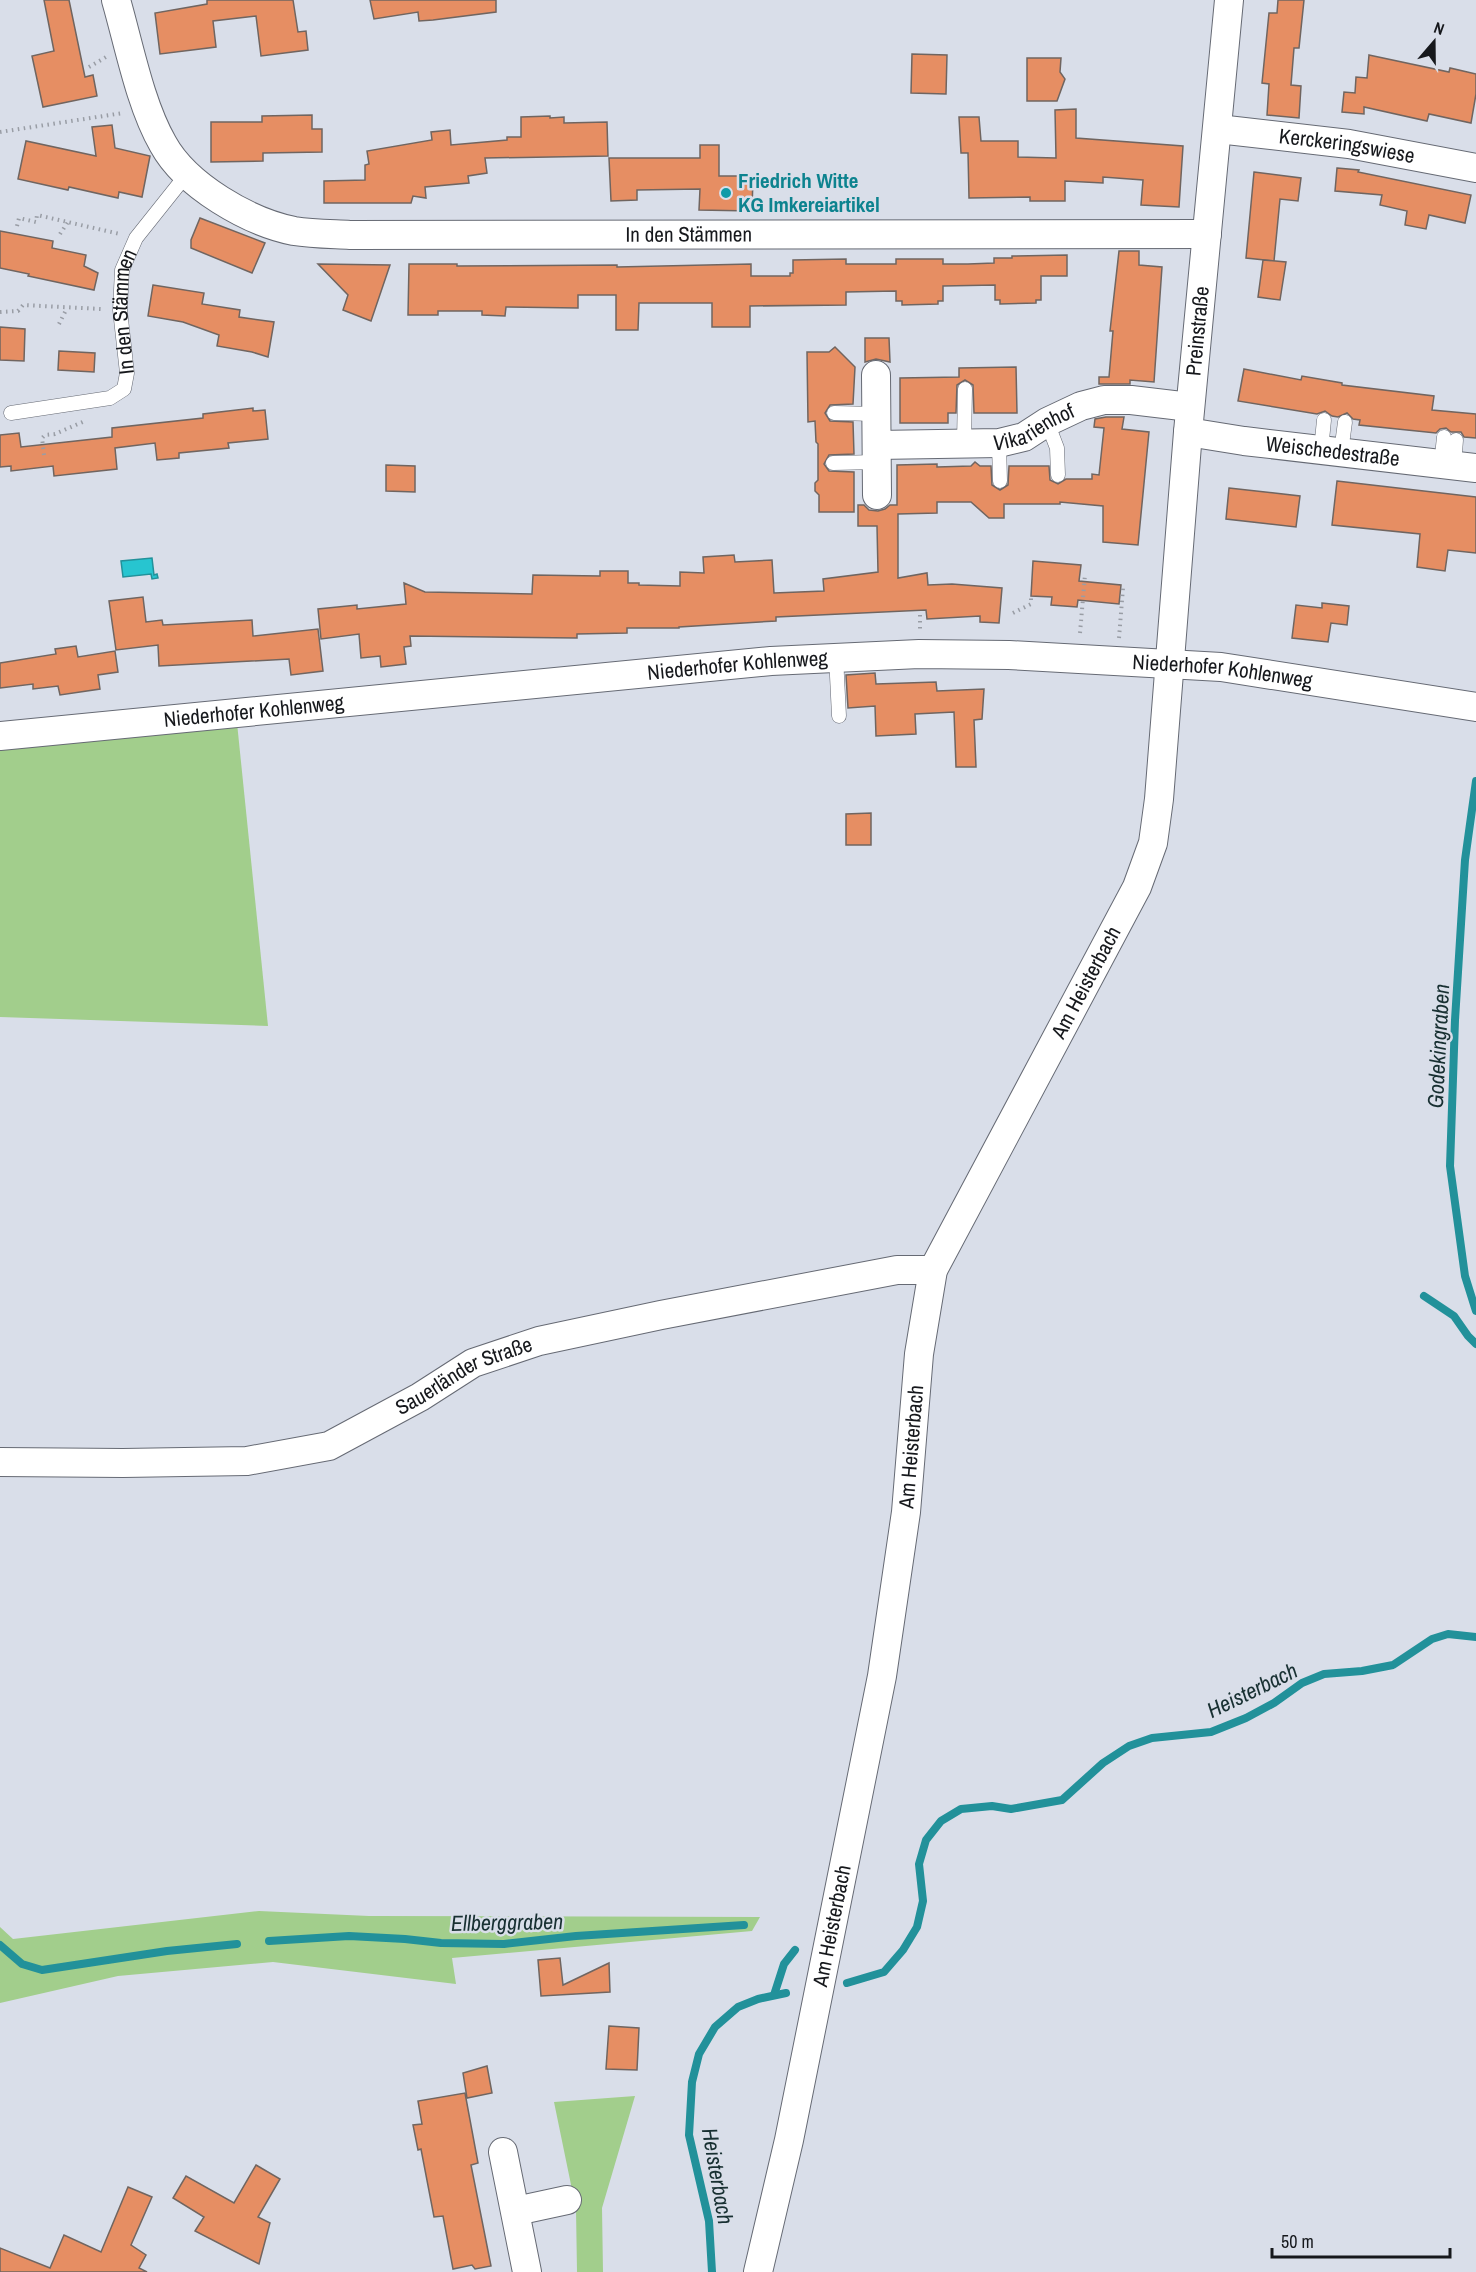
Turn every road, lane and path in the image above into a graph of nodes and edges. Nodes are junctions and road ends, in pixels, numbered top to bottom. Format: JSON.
{"nodes":[{"id":1,"x":116,"y":0,"type":"edge"},
{"id":2,"x":1229,"y":0,"type":"edge"},
{"id":3,"x":148,"y":109,"type":"junction"},
{"id":4,"x":1218,"y":129,"type":"junction"},
{"id":5,"x":0,"y":132,"type":"edge"},
{"id":6,"x":1476,"y":168,"type":"edge"},
{"id":7,"x":187,"y":174,"type":"junction"},
{"id":8,"x":68,"y":222,"type":"junction"},
{"id":9,"x":17,"y":226,"type":"dead end"},
{"id":10,"x":60,"y":234,"type":"dead end"},
{"id":11,"x":1207,"y":234,"type":"junction"},
{"id":12,"x":136,"y":238,"type":"junction"},
{"id":13,"x":67,"y":308,"type":"junction"},
{"id":14,"x":120,"y":310,"type":"junction"},
{"id":15,"x":0,"y":312,"type":"edge"},
{"id":16,"x":59,"y":324,"type":"dead end"},
{"id":17,"x":876,"y":375,"type":"dead end"},
{"id":18,"x":965,"y":390,"type":"dead end"},
{"id":19,"x":90,"y":401,"type":"junction"},
{"id":20,"x":11,"y":413,"type":"dead end"},
{"id":21,"x":834,"y":413,"type":"dead end"},
{"id":22,"x":876,"y":414,"type":"junction"},
{"id":23,"x":1189,"y":419,"type":"junction"},
{"id":24,"x":1324,"y":420,"type":"dead end"},
{"id":25,"x":1047,"y":422,"type":"junction"},
{"id":26,"x":1345,"y":422,"type":"dead end"},
{"id":27,"x":964,"y":443,"type":"junction"},
{"id":28,"x":999,"y":443,"type":"junction"},
{"id":29,"x":1331,"y":451,"type":"junction"},
{"id":30,"x":877,"y":453,"type":"junction"},
{"id":31,"x":44,"y":455,"type":"dead end"},
{"id":32,"x":1454,"y":455,"type":"edge"},
{"id":33,"x":833,"y":463,"type":"dead end"},
{"id":34,"x":1058,"y":475,"type":"dead end"},
{"id":35,"x":1000,"y":481,"type":"dead end"},
{"id":36,"x":877,"y":495,"type":"dead end"},
{"id":37,"x":1085,"y":574,"type":"dead end"},
{"id":38,"x":1123,"y":588,"type":"dead end"},
{"id":39,"x":1031,"y":597,"type":"dead end"},
{"id":40,"x":1013,"y":613,"type":"dead end"},
{"id":41,"x":920,"y":615,"type":"dead end"},
{"id":42,"x":920,"y":632,"type":"dead end"},
{"id":43,"x":1080,"y":637,"type":"dead end"},
{"id":44,"x":1119,"y":638,"type":"dead end"},
{"id":45,"x":836,"y":656,"type":"junction"},
{"id":46,"x":1169,"y":663,"type":"junction"},
{"id":47,"x":1476,"y":707,"type":"edge"},
{"id":48,"x":839,"y":716,"type":"dead end"},
{"id":49,"x":0,"y":736,"type":"edge"},
{"id":50,"x":933,"y":1270,"type":"junction"},
{"id":51,"x":0,"y":1462,"type":"edge"},
{"id":52,"x":503,"y":2152,"type":"dead end"},
{"id":53,"x":567,"y":2200,"type":"dead end"},
{"id":54,"x":516,"y":2211,"type":"junction"},
{"id":55,"x":527,"y":2272,"type":"edge"},
{"id":56,"x":758,"y":2272,"type":"edge"}],
"edges":[{"from":1,"to":3,"type":"street","name":"In den Stämmen"},
{"from":2,"to":4,"type":"street","name":"Preinstraße"},
{"from":3,"to":5,"type":"path"},
{"from":3,"to":7,"type":"street","name":"In den Stämmen"},
{"from":4,"to":6,"type":"street","name":"Kerckeringswiese"},
{"from":4,"to":11,"type":"street","name":"Preinstraße"},
{"from":7,"to":11,"type":"street","name":"In den Stämmen"},
{"from":7,"to":12,"type":"lane","name":"In den Stämmen"},
{"from":8,"to":9,"type":"path"},
{"from":8,"to":10,"type":"path"},
{"from":8,"to":12,"type":"path"},
{"from":11,"to":23,"type":"street","name":"Preinstraße"},
{"from":12,"to":14,"type":"lane","name":"In den Stämmen"},
{"from":13,"to":14,"type":"path"},
{"from":13,"to":15,"type":"path"},
{"from":13,"to":16,"type":"path"},
{"from":14,"to":19,"type":"lane","name":"In den Stämmen"},
{"from":17,"to":22,"type":"street"},
{"from":18,"to":27,"type":"lane"},
{"from":19,"to":20,"type":"lane","name":"In den Stämmen"},
{"from":19,"to":31,"type":"path"},
{"from":21,"to":22,"type":"lane"},
{"from":22,"to":30,"type":"street"},
{"from":23,"to":25,"type":"street","name":"Vikarienhof"},
{"from":23,"to":29,"type":"street","name":"Weischedestraße"},
{"from":23,"to":46,"type":"street","name":"Preinstraße"},
{"from":24,"to":29,"type":"lane"},
{"from":25,"to":28,"type":"street","name":"Vikarienhof"},
{"from":25,"to":34,"type":"lane"},
{"from":26,"to":29,"type":"lane"},
{"from":27,"to":28,"type":"street","name":"Vikarienhof"},
{"from":27,"to":30,"type":"street","name":"Vikarienhof"},
{"from":28,"to":35,"type":"lane"},
{"from":29,"to":32,"type":"street","name":"Weischedestraße"},
{"from":30,"to":33,"type":"lane"},
{"from":30,"to":36,"type":"street"},
{"from":37,"to":43,"type":"path"},
{"from":38,"to":44,"type":"path"},
{"from":39,"to":40,"type":"path"},
{"from":41,"to":42,"type":"path"},
{"from":45,"to":46,"type":"street","name":"Niederhofer Kohlenweg"},
{"from":45,"to":48,"type":"lane"},
{"from":45,"to":49,"type":"street","name":"Niederhofer Kohlenweg"},
{"from":46,"to":47,"type":"street","name":"Niederhofer Kohlenweg"},
{"from":46,"to":50,"type":"street","name":"Am Heisterbach"},
{"from":50,"to":51,"type":"street","name":"Sauerländer Straße"},
{"from":50,"to":56,"type":"street","name":"Am Heisterbach"},
{"from":52,"to":54,"type":"street"},
{"from":53,"to":54,"type":"street"},
{"from":54,"to":55,"type":"street"}]}
